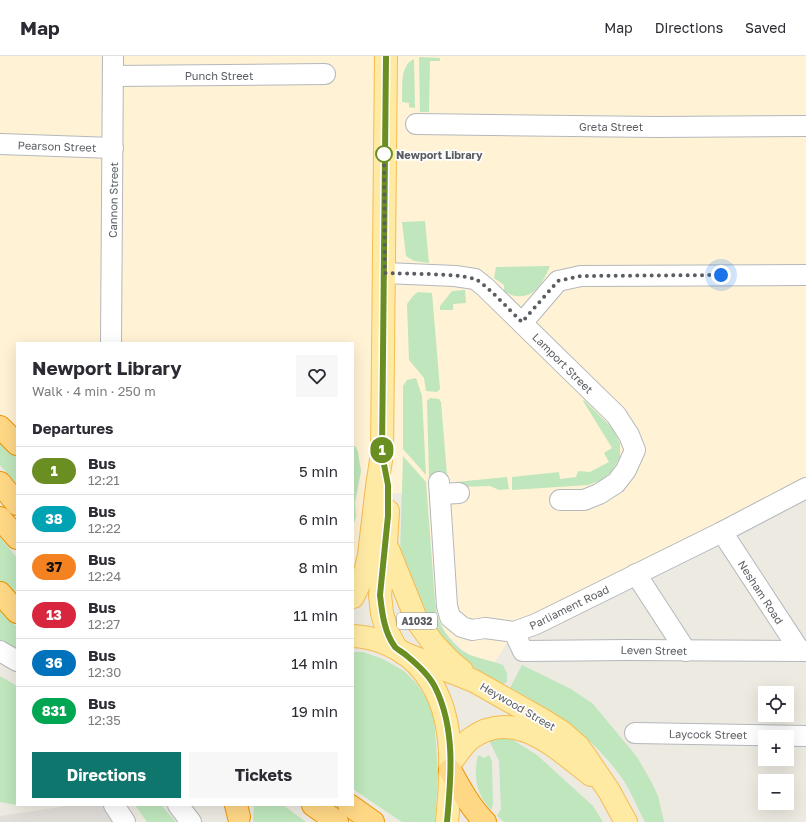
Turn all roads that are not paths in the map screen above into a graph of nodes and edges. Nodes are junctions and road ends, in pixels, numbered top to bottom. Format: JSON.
{"nodes":[{"id":1,"x":113,"y":56,"type":"edge"},
{"id":2,"x":386,"y":56,"type":"edge"},
{"id":3,"x":324,"y":74,"type":"dead end"},
{"id":4,"x":113,"y":76,"type":"junction"},
{"id":5,"x":416,"y":124,"type":"dead end"},
{"id":6,"x":806,"y":126,"type":"edge"},
{"id":7,"x":0,"y":144,"type":"edge"},
{"id":8,"x":113,"y":148,"type":"junction"},
{"id":9,"x":385,"y":273,"type":"junction"},
{"id":10,"x":806,"y":275,"type":"edge"},
{"id":11,"x":522,"y":322,"type":"junction"},
{"id":12,"x":111,"y":342,"type":"edge"},
{"id":13,"x":0,"y":426,"type":"edge"},
{"id":14,"x":16,"y":443,"type":"edge"},
{"id":15,"x":382,"y":454,"type":"junction"},
{"id":16,"x":0,"y":483,"type":"edge"},
{"id":17,"x":806,"y":489,"type":"edge"},
{"id":18,"x":459,"y":493,"type":"dead end"},
{"id":19,"x":560,"y":500,"type":"dead end"},
{"id":20,"x":16,"y":503,"type":"edge"},
{"id":21,"x":0,"y":518,"type":"edge"},
{"id":22,"x":722,"y":532,"type":"junction"},
{"id":23,"x":16,"y":537,"type":"edge"},
{"id":24,"x":386,"y":544,"type":"junction"},
{"id":25,"x":636,"y":574,"type":"junction"},
{"id":26,"x":0,"y":593,"type":"edge"},
{"id":27,"x":354,"y":595,"type":"edge"},
{"id":28,"x":16,"y":611,"type":"edge"},
{"id":29,"x":514,"y":632,"type":"junction"},
{"id":30,"x":354,"y":636,"type":"edge"},
{"id":31,"x":399,"y":650,"type":"junction"},
{"id":32,"x":0,"y":651,"type":"edge"},
{"id":33,"x":686,"y":651,"type":"junction"},
{"id":34,"x":803,"y":651,"type":"edge"},
{"id":35,"x":16,"y":660,"type":"edge"},
{"id":36,"x":474,"y":681,"type":"junction"},
{"id":37,"x":635,"y":733,"type":"dead end"},
{"id":38,"x":806,"y":736,"type":"edge"},
{"id":39,"x":450,"y":766,"type":"junction"},
{"id":40,"x":609,"y":791,"type":"junction"},
{"id":41,"x":115,"y":806,"type":"edge"},
{"id":42,"x":179,"y":806,"type":"edge"},
{"id":43,"x":314,"y":806,"type":"edge"},
{"id":44,"x":349,"y":806,"type":"edge"},
{"id":45,"x":126,"y":822,"type":"edge"},
{"id":46,"x":192,"y":822,"type":"edge"},
{"id":47,"x":337,"y":822,"type":"edge"},
{"id":48,"x":373,"y":822,"type":"edge"},
{"id":49,"x":447,"y":822,"type":"edge"},
{"id":50,"x":485,"y":822,"type":"edge"},
{"id":51,"x":626,"y":822,"type":"edge"}],
"edges":[{"from":1,"to":4,"type":"street","name":"Cannon Street"},
{"from":2,"to":9,"type":"main road"},
{"from":3,"to":4,"type":"street","name":"Punch Street"},
{"from":4,"to":8,"type":"street","name":"Cannon Street"},
{"from":5,"to":6,"type":"street","name":"Greta Street"},
{"from":7,"to":8,"type":"street","name":"Pearson Street"},
{"from":8,"to":12,"type":"street","name":"Cannon Street"},
{"from":9,"to":11,"type":"street","name":"Lamport Street"},
{"from":9,"to":15,"type":"main road"},
{"from":10,"to":11,"type":"street"},
{"from":11,"to":19,"type":"street","name":"Lamport Street"},
{"from":13,"to":14,"type":"highway"},
{"from":15,"to":24,"type":"main road"},
{"from":15,"to":27,"type":"main road"},
{"from":16,"to":20,"type":"highway"},
{"from":17,"to":22,"type":"street","name":"Parliament Road"},
{"from":18,"to":29,"type":"street","name":"Parliament Road"},
{"from":21,"to":23,"type":"highway"},
{"from":22,"to":25,"type":"street","name":"Parliament Road"},
{"from":22,"to":34,"type":"street","name":"Nesham Road"},
{"from":24,"to":31,"type":"main road"},
{"from":24,"to":36,"type":"main road","number":"A1032"},
{"from":25,"to":29,"type":"street","name":"Parliament Road"},
{"from":25,"to":33,"type":"street"},
{"from":26,"to":28,"type":"highway"},
{"from":29,"to":33,"type":"street","name":"Leven Street"},
{"from":30,"to":31,"type":"main road"},
{"from":31,"to":36,"type":"main road","name":"Heywood Street","number":"A1032"},
{"from":31,"to":39,"type":"main road"},
{"from":32,"to":35,"type":"street"},
{"from":33,"to":34,"type":"street","name":"Leven Street"},
{"from":36,"to":40,"type":"main road","name":"Heywood Street","number":"A1032"},
{"from":37,"to":38,"type":"street","name":"Laycock Street"},
{"from":39,"to":40,"type":"main road","name":"Heywood Street","number":"A1032"},
{"from":39,"to":49,"type":"main road"},
{"from":39,"to":50,"type":"highway"},
{"from":40,"to":51,"type":"main road","name":"Heywood Street","number":"A1032"},
{"from":41,"to":45,"type":"street"},
{"from":42,"to":46,"type":"street"},
{"from":43,"to":47,"type":"highway"},
{"from":44,"to":48,"type":"highway"}]}
